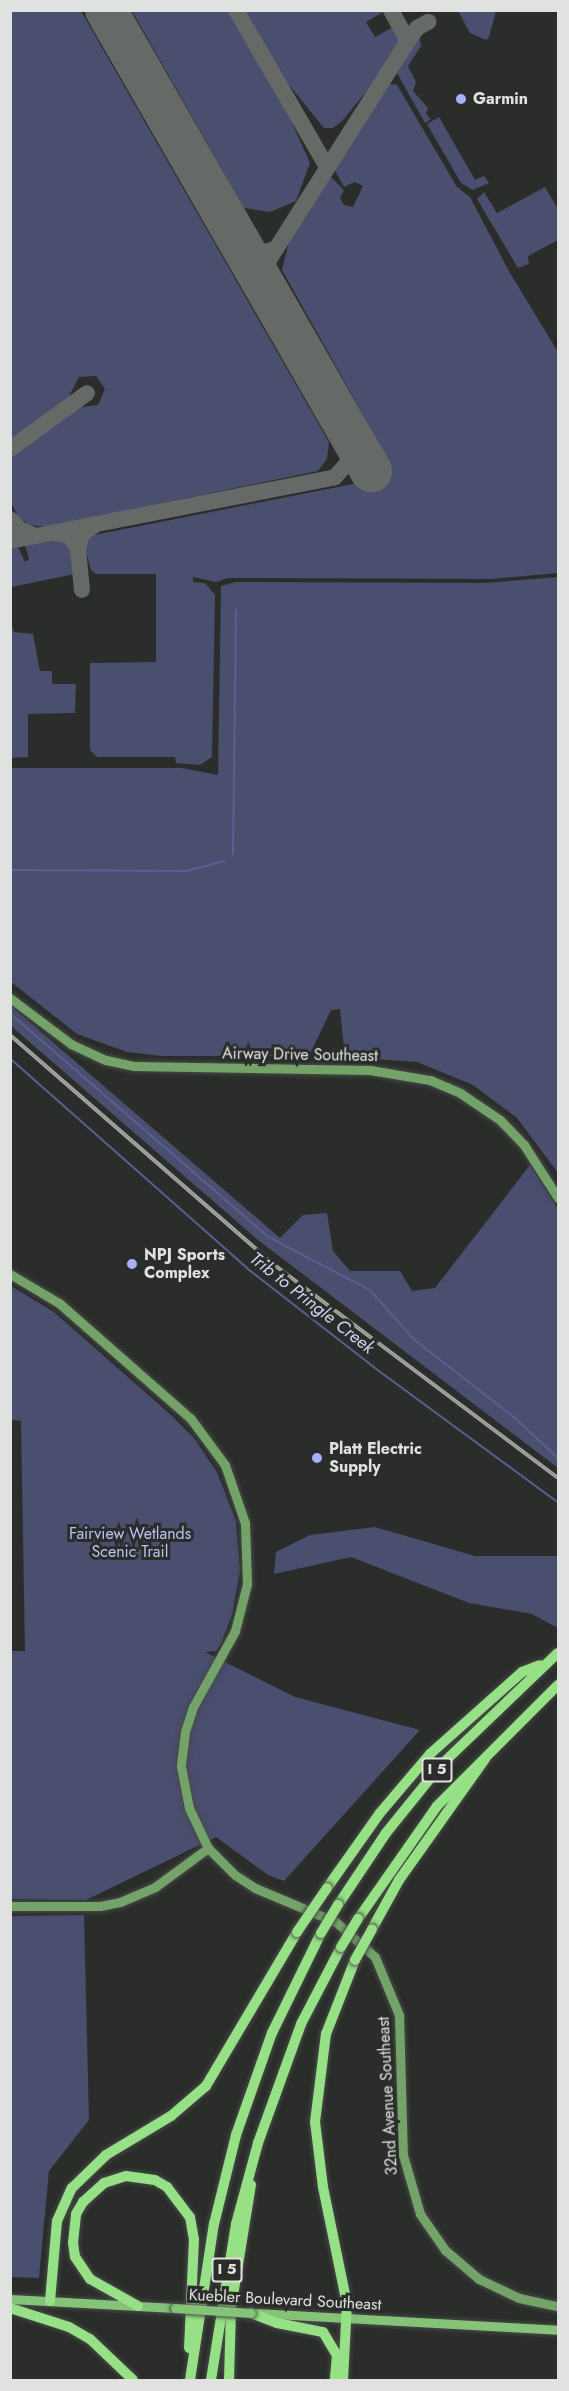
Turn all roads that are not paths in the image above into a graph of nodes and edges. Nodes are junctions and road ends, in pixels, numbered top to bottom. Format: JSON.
{"nodes":[{"id":1,"x":10,"y":998,"type":"edge"},
{"id":2,"x":558,"y":1198,"type":"edge"},
{"id":3,"x":10,"y":1274,"type":"edge"},
{"id":4,"x":558,"y":1653,"type":"edge"},
{"id":5,"x":545,"y":1663,"type":"junction"},
{"id":6,"x":558,"y":1685,"type":"edge"},
{"id":7,"x":489,"y":1751,"type":"junction"},
{"id":8,"x":208,"y":1848,"type":"junction"},
{"id":9,"x":10,"y":1906,"type":"edge"},
{"id":10,"x":253,"y":2162,"type":"junction"},
{"id":11,"x":10,"y":2299,"type":"edge"},
{"id":12,"x":50,"y":2301,"type":"junction"},
{"id":13,"x":138,"y":2306,"type":"junction"},
{"id":14,"x":558,"y":2306,"type":"edge"},
{"id":15,"x":10,"y":2308,"type":"edge"},
{"id":16,"x":251,"y":2313,"type":"junction"},
{"id":17,"x":348,"y":2319,"type":"junction"},
{"id":18,"x":558,"y":2330,"type":"edge"},
{"id":19,"x":192,"y":2368,"type":"junction"},
{"id":20,"x":133,"y":2380,"type":"edge"},
{"id":21,"x":190,"y":2380,"type":"edge"},
{"id":22,"x":211,"y":2380,"type":"edge"},
{"id":23,"x":229,"y":2380,"type":"edge"},
{"id":24,"x":335,"y":2380,"type":"edge"},
{"id":25,"x":343,"y":2380,"type":"edge"}],
"edges":[{"from":1,"to":2,"type":"main road","name":"Airway Drive Southeast"},
{"from":3,"to":8,"type":"main road"},
{"from":4,"to":5,"type":"highway","number":"I 5"},
{"from":5,"to":12,"type":"highway","number":"I 5","bridge":true},
{"from":5,"to":19,"type":"highway","number":"I 5","bridge":true},
{"from":6,"to":7,"type":"highway","number":"I 5"},
{"from":7,"to":10,"type":"highway","number":"I 5","bridge":true},
{"from":7,"to":17,"type":"highway","bridge":true},
{"from":8,"to":9,"type":"main road"},
{"from":8,"to":14,"type":"main road","name":"32nd Avenue Southeast"},
{"from":10,"to":22,"type":"highway","number":"I 5"},
{"from":10,"to":23,"type":"highway"},
{"from":11,"to":12,"type":"main road","name":"Kuebler Boulevard Southeast"},
{"from":12,"to":13,"type":"main road","name":"Kuebler Boulevard Southeast"},
{"from":13,"to":16,"type":"main road","name":"Kuebler Boulevard Southeast","bridge":true},
{"from":13,"to":19,"type":"highway"},
{"from":15,"to":20,"type":"highway"},
{"from":16,"to":17,"type":"main road","name":"Kuebler Boulevard Southeast"},
{"from":16,"to":24,"type":"highway"},
{"from":17,"to":18,"type":"main road","name":"Kuebler Boulevard Southeast"},
{"from":17,"to":25,"type":"highway"},
{"from":19,"to":21,"type":"highway","number":"I 5"}]}
